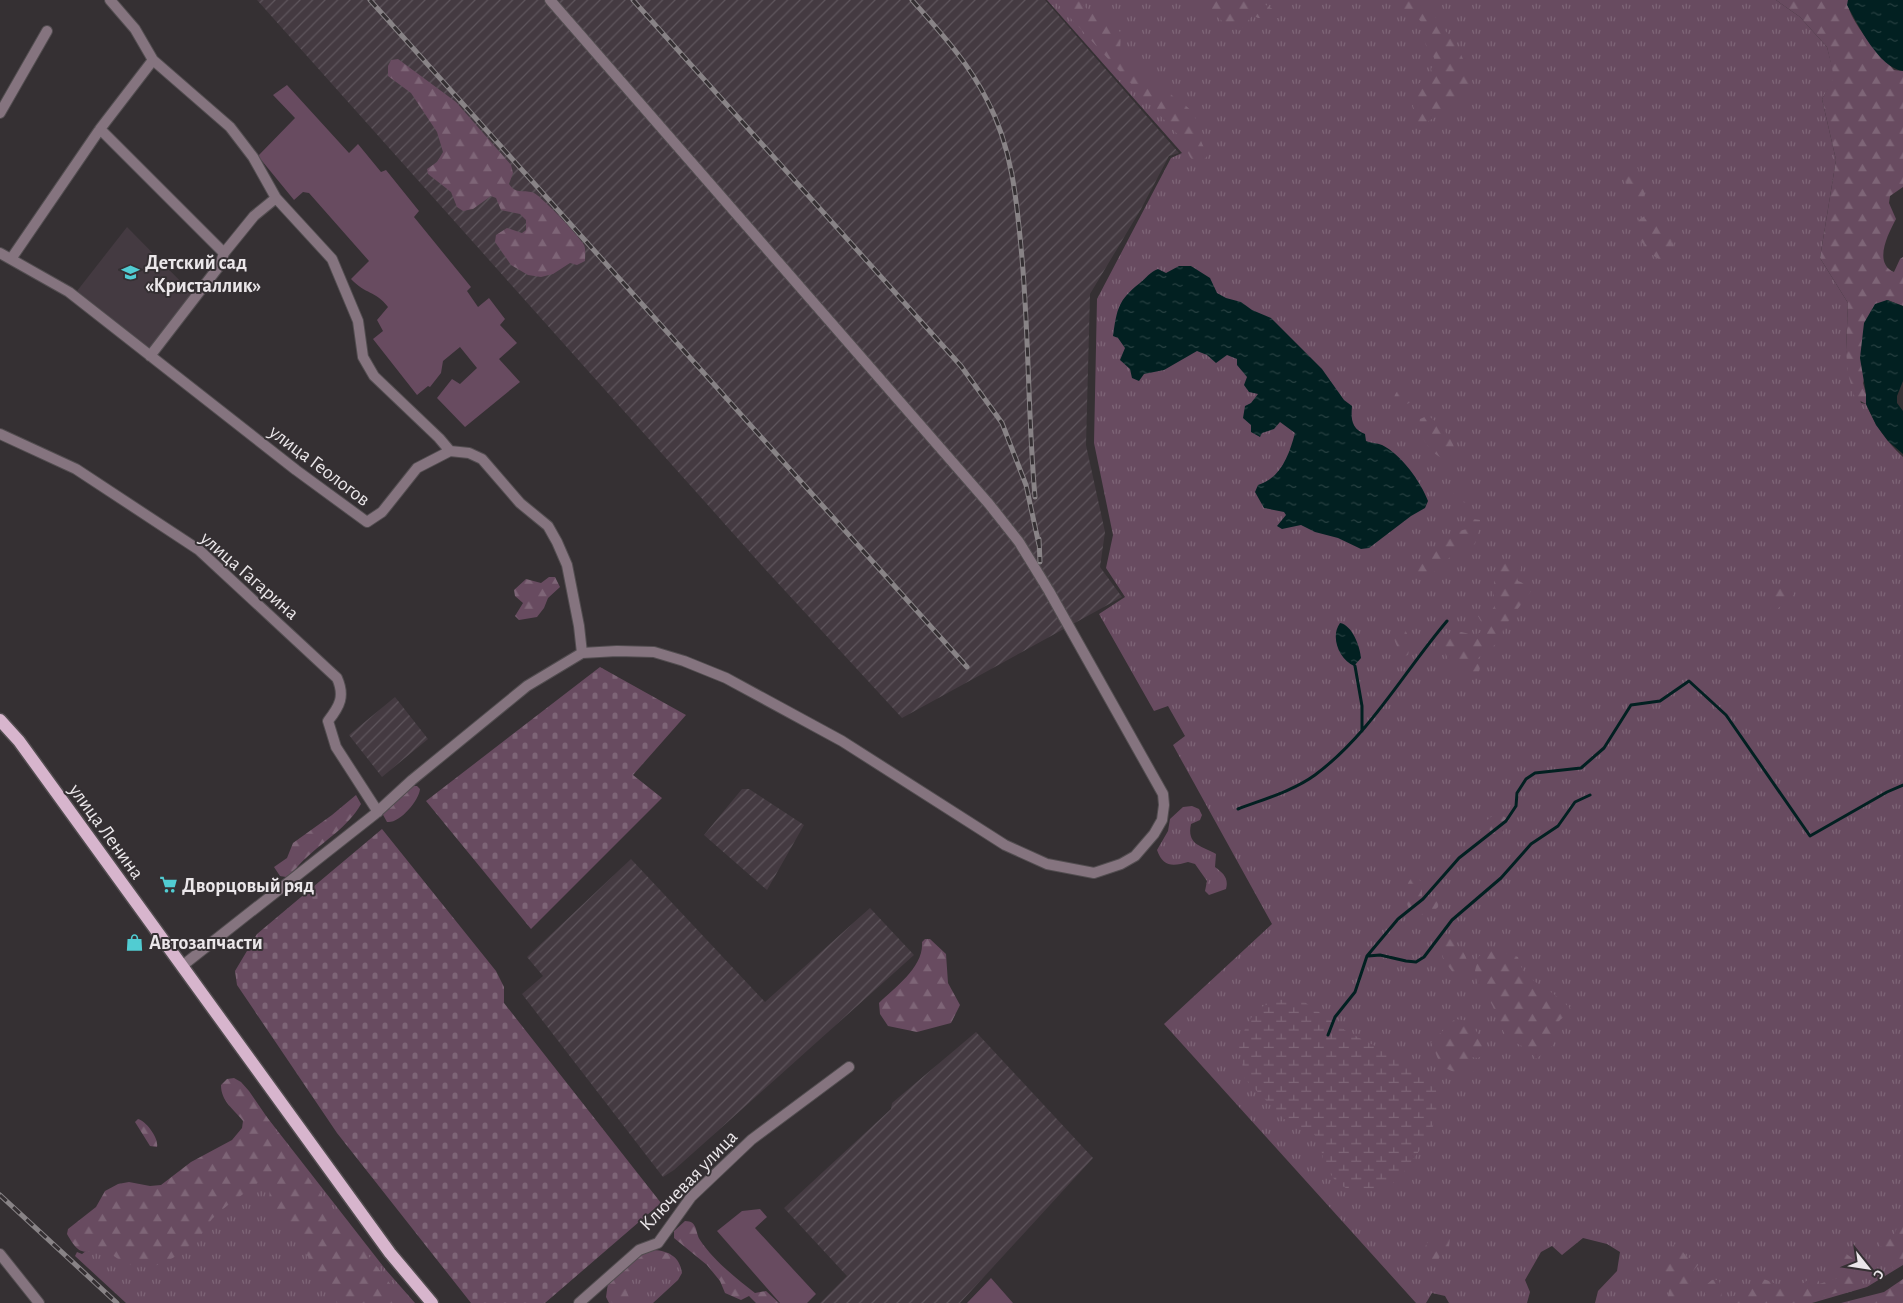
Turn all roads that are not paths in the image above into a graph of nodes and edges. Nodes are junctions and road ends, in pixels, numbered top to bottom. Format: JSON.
{"nodes":[{"id":1,"x":110,"y":0,"type":"edge"},
{"id":2,"x":550,"y":0,"type":"edge"},
{"id":3,"x":47,"y":31,"type":"dead end"},
{"id":4,"x":153,"y":60,"type":"junction"},
{"id":5,"x":0,"y":113,"type":"edge"},
{"id":6,"x":100,"y":129,"type":"junction"},
{"id":7,"x":276,"y":198,"type":"junction"},
{"id":8,"x":0,"y":253,"type":"edge"},
{"id":9,"x":224,"y":253,"type":"junction"},
{"id":10,"x":11,"y":258,"type":"junction"},
{"id":11,"x":150,"y":356,"type":"junction"},
{"id":12,"x":0,"y":434,"type":"edge"},
{"id":13,"x":450,"y":452,"type":"junction"},
{"id":14,"x":582,"y":653,"type":"junction"},
{"id":15,"x":0,"y":720,"type":"edge"},
{"id":16,"x":378,"y":812,"type":"junction"},
{"id":17,"x":182,"y":966,"type":"junction"},
{"id":18,"x":849,"y":1067,"type":"dead end"},
{"id":19,"x":0,"y":1254,"type":"edge"},
{"id":20,"x":39,"y":1303,"type":"edge"},
{"id":21,"x":432,"y":1303,"type":"edge"},
{"id":22,"x":579,"y":1303,"type":"edge"}],
"edges":[{"from":1,"to":4,"type":"street"},
{"from":2,"to":14,"type":"street"},
{"from":3,"to":5,"type":"street"},
{"from":4,"to":6,"type":"street"},
{"from":4,"to":7,"type":"street"},
{"from":6,"to":9,"type":"street"},
{"from":6,"to":10,"type":"street"},
{"from":7,"to":9,"type":"street"},
{"from":7,"to":13,"type":"street"},
{"from":8,"to":10,"type":"street","name":"улица Геологов"},
{"from":9,"to":11,"type":"street"},
{"from":10,"to":11,"type":"street","name":"улица Геологов"},
{"from":11,"to":13,"type":"street","name":"улица Геологов"},
{"from":12,"to":16,"type":"street","name":"улица Гагарина"},
{"from":13,"to":14,"type":"street"},
{"from":14,"to":16,"type":"street"},
{"from":15,"to":17,"type":"main road","name":"улица Ленина"},
{"from":16,"to":17,"type":"street"},
{"from":17,"to":21,"type":"main road","name":"улица Ленина"},
{"from":18,"to":22,"type":"street","name":"Ключевая улица"},
{"from":19,"to":20,"type":"street"}]}
